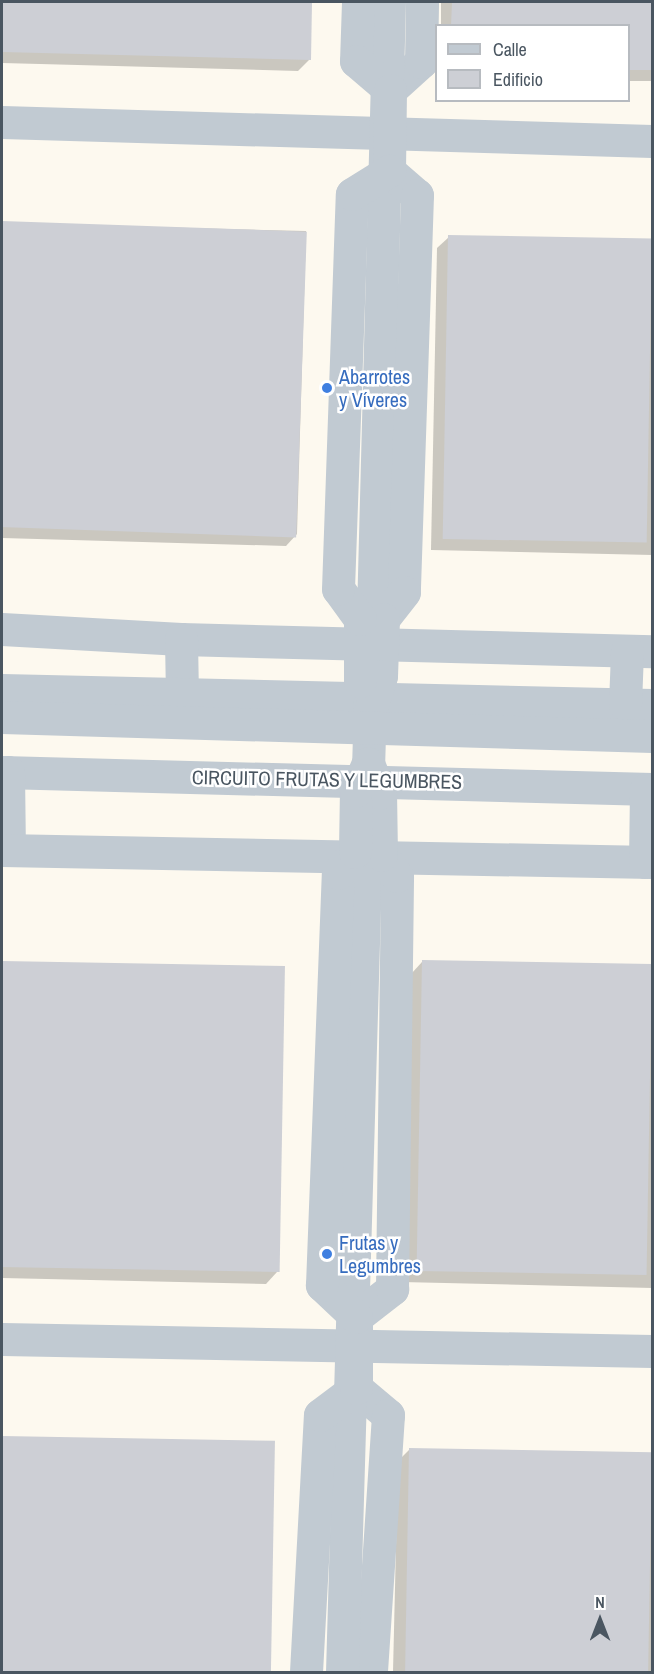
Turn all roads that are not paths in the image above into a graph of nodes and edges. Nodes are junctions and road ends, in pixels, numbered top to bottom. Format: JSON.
{"nodes":[{"id":1,"x":358,"y":2,"type":"edge"},
{"id":2,"x":389,"y":2,"type":"edge"},
{"id":3,"x":422,"y":2,"type":"edge"},
{"id":4,"x":390,"y":90,"type":"junction"},
{"id":5,"x":2,"y":122,"type":"edge"},
{"id":6,"x":385,"y":135,"type":"junction"},
{"id":7,"x":652,"y":141,"type":"edge"},
{"id":8,"x":389,"y":171,"type":"junction"},
{"id":9,"x":2,"y":629,"type":"edge"},
{"id":10,"x":181,"y":639,"type":"junction"},
{"id":11,"x":372,"y":644,"type":"junction"},
{"id":12,"x":640,"y":651,"type":"edge"},
{"id":13,"x":2,"y":690,"type":"edge"},
{"id":14,"x":182,"y":694,"type":"junction"},
{"id":15,"x":639,"y":704,"type":"edge"},
{"id":16,"x":2,"y":717,"type":"edge"},
{"id":17,"x":652,"y":736,"type":"edge"},
{"id":18,"x":2,"y":738,"type":"edge"},
{"id":19,"x":369,"y":738,"type":"junction"},
{"id":20,"x":652,"y":754,"type":"edge"},
{"id":21,"x":5,"y":772,"type":"edge"},
{"id":22,"x":649,"y":789,"type":"edge"},
{"id":23,"x":5,"y":850,"type":"edge"},
{"id":24,"x":366,"y":855,"type":"junction"},
{"id":25,"x":649,"y":862,"type":"edge"},
{"id":26,"x":353,"y":1330,"type":"junction"},
{"id":27,"x":2,"y":1339,"type":"edge"},
{"id":28,"x":652,"y":1351,"type":"edge"},
{"id":29,"x":356,"y":1388,"type":"junction"},
{"id":30,"x":306,"y":1672,"type":"edge"},
{"id":31,"x":342,"y":1672,"type":"edge"},
{"id":32,"x":370,"y":1672,"type":"edge"}],
"edges":[{"from":1,"to":4,"type":"street","bridge":true},
{"from":2,"to":6,"type":"street"},
{"from":3,"to":4,"type":"street"},
{"from":4,"to":8,"type":"street","bridge":true},
{"from":5,"to":6,"type":"street"},
{"from":6,"to":7,"type":"street"},
{"from":6,"to":11,"type":"street"},
{"from":8,"to":19,"type":"street","bridge":true},
{"from":8,"to":19,"type":"street","bridge":true},
{"from":9,"to":10,"type":"street"},
{"from":10,"to":11,"type":"street"},
{"from":10,"to":14,"type":"street"},
{"from":11,"to":12,"type":"street"},
{"from":11,"to":19,"type":"street"},
{"from":12,"to":15,"type":"street"},
{"from":13,"to":14,"type":"street"},
{"from":14,"to":19,"type":"street"},
{"from":15,"to":19,"type":"street"},
{"from":16,"to":19,"type":"street","bridge":true},
{"from":17,"to":19,"type":"street","bridge":true},
{"from":18,"to":19,"type":"street"},
{"from":19,"to":20,"type":"street"},
{"from":19,"to":21,"type":"street","name":"CIRCUITO FRUTAS Y LEGUMBRES"},
{"from":19,"to":22,"type":"street","name":"CIRCUITO FRUTAS Y LEGUMBRES"},
{"from":19,"to":24,"type":"street"},
{"from":19,"to":26,"type":"street","bridge":true},
{"from":19,"to":26,"type":"street","bridge":true},
{"from":21,"to":23,"type":"street"},
{"from":22,"to":25,"type":"street"},
{"from":23,"to":24,"type":"street"},
{"from":24,"to":25,"type":"street"},
{"from":24,"to":26,"type":"street"},
{"from":26,"to":27,"type":"street"},
{"from":26,"to":28,"type":"street"},
{"from":26,"to":29,"type":"street","bridge":true},
{"from":26,"to":31,"type":"street"},
{"from":29,"to":30,"type":"street","bridge":true},
{"from":29,"to":32,"type":"street"}]}
